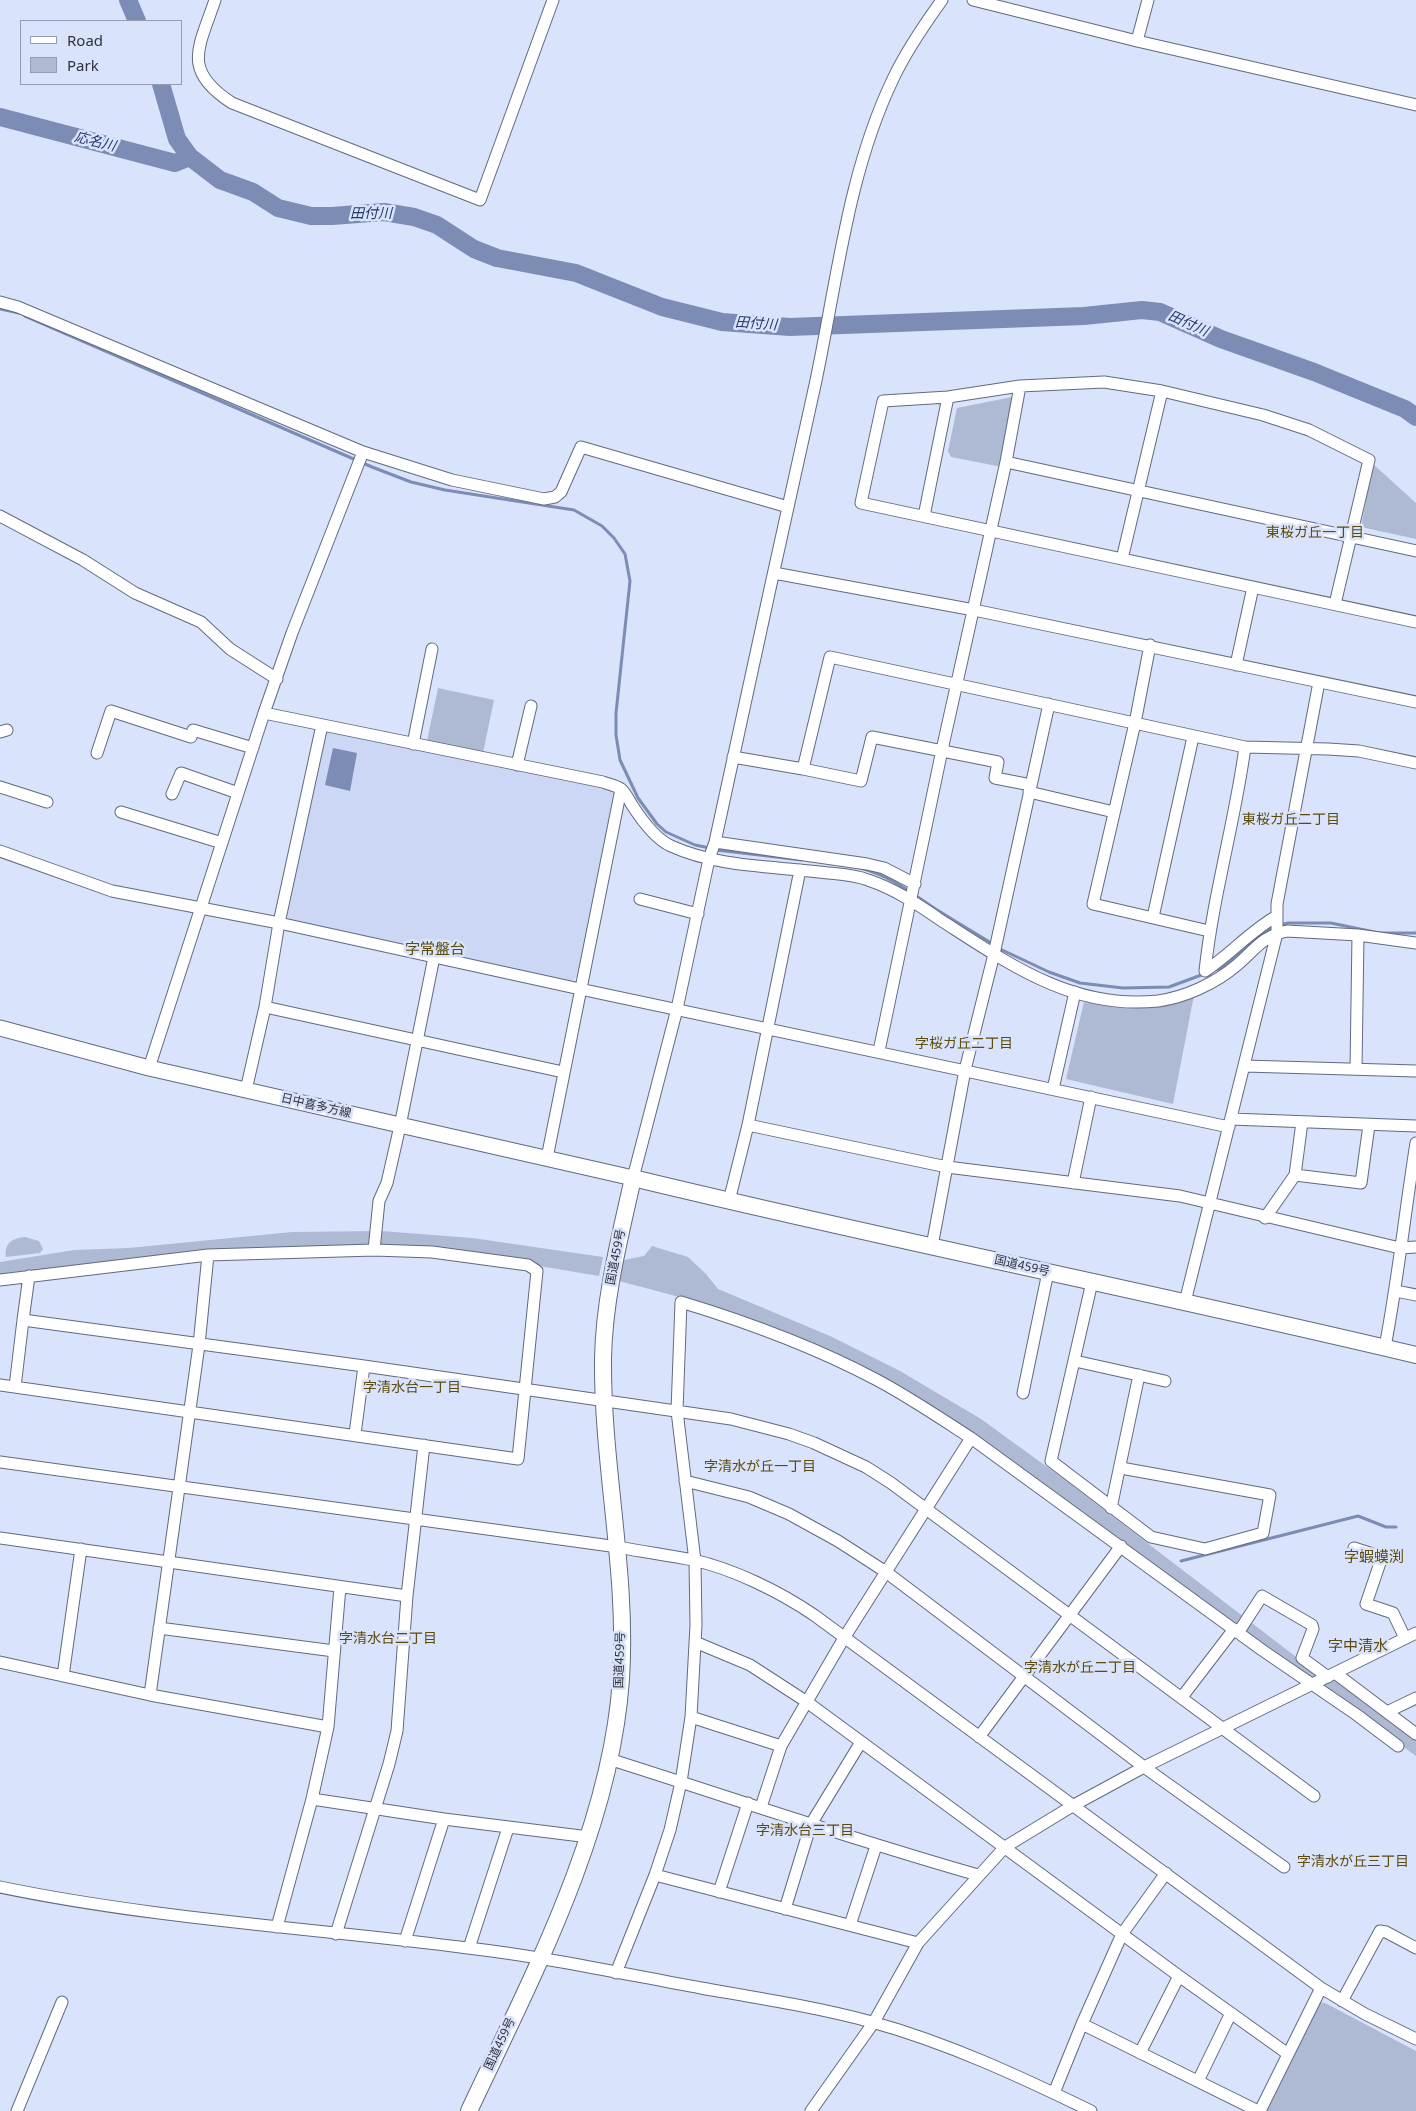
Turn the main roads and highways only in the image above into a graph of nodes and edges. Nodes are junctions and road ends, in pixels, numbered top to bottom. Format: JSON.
{"nodes":[{"id":1,"x":0,"y":1028,"type":"edge"},
{"id":2,"x":633,"y":1178,"type":"junction"},
{"id":3,"x":1416,"y":1355,"type":"edge"},
{"id":4,"x":469,"y":2111,"type":"edge"}],
"edges":[{"from":1,"to":2,"type":"main road","name":"日中喜多方線"},
{"from":2,"to":3,"type":"highway","name":"国道459号"},
{"from":2,"to":4,"type":"highway","name":"国道459号"}]}
